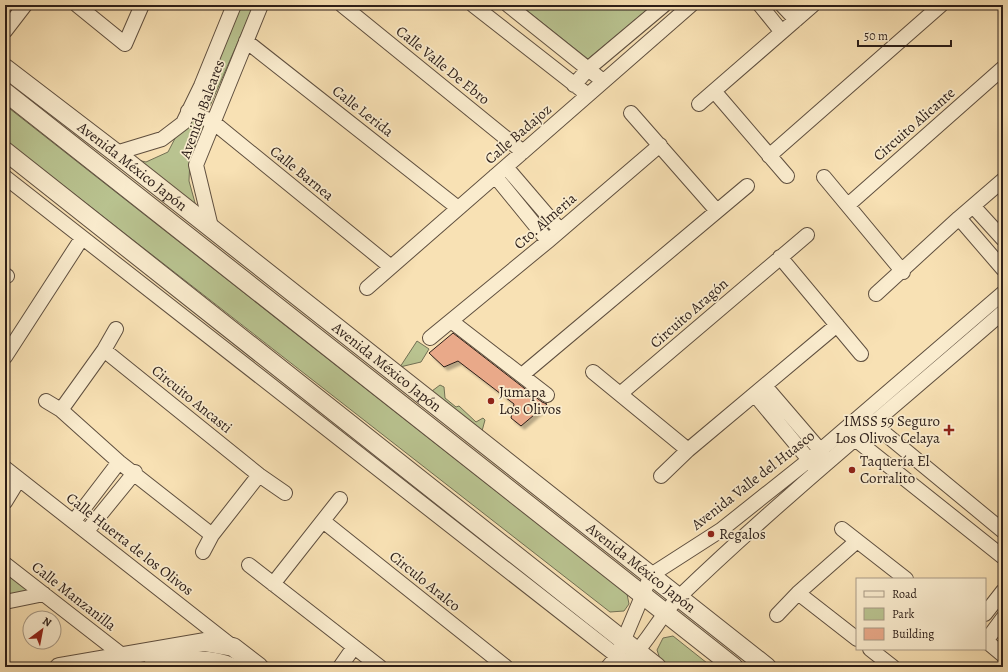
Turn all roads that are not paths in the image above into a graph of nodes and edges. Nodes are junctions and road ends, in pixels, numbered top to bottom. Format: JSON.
{"nodes":[{"id":1,"x":25,"y":5,"type":"edge"},
{"id":2,"x":77,"y":5,"type":"edge"},
{"id":3,"x":142,"y":5,"type":"edge"},
{"id":4,"x":234,"y":5,"type":"edge"},
{"id":5,"x":261,"y":5,"type":"edge"},
{"id":6,"x":342,"y":5,"type":"edge"},
{"id":7,"x":473,"y":5,"type":"edge"},
{"id":8,"x":508,"y":5,"type":"edge"},
{"id":9,"x":664,"y":5,"type":"edge"},
{"id":10,"x":691,"y":5,"type":"edge"},
{"id":11,"x":760,"y":5,"type":"edge"},
{"id":12,"x":782,"y":5,"type":"edge"},
{"id":13,"x":813,"y":5,"type":"edge"},
{"id":14,"x":934,"y":7,"type":"edge"},
{"id":15,"x":796,"y":20,"type":"junction"},
{"id":16,"x":5,"y":31,"type":"edge"},
{"id":17,"x":781,"y":31,"type":"junction"},
{"id":18,"x":246,"y":41,"type":"junction"},
{"id":19,"x":5,"y":68,"type":"edge"},
{"id":20,"x":589,"y":68,"type":"junction"},
{"id":21,"x":1003,"y":68,"type":"edge"},
{"id":22,"x":603,"y":81,"type":"junction"},
{"id":23,"x":574,"y":85,"type":"junction"},
{"id":24,"x":714,"y":91,"type":"junction"},
{"id":25,"x":5,"y":92,"type":"edge"},
{"id":26,"x":588,"y":95,"type":"junction"},
{"id":27,"x":699,"y":104,"type":"dead end"},
{"id":28,"x":188,"y":111,"type":"junction"},
{"id":29,"x":631,"y":113,"type":"dead end"},
{"id":30,"x":212,"y":122,"type":"junction"},
{"id":31,"x":660,"y":145,"type":"junction"},
{"id":32,"x":5,"y":151,"type":"edge"},
{"id":33,"x":523,"y":152,"type":"junction"},
{"id":34,"x":116,"y":153,"type":"junction"},
{"id":35,"x":769,"y":156,"type":"junction"},
{"id":36,"x":506,"y":166,"type":"junction"},
{"id":37,"x":495,"y":176,"type":"junction"},
{"id":38,"x":787,"y":176,"type":"dead end"},
{"id":39,"x":5,"y":177,"type":"edge"},
{"id":40,"x":824,"y":177,"type":"dead end"},
{"id":41,"x":1003,"y":180,"type":"edge"},
{"id":42,"x":746,"y":186,"type":"dead end"},
{"id":43,"x":848,"y":205,"type":"junction"},
{"id":44,"x":973,"y":206,"type":"junction"},
{"id":45,"x":458,"y":208,"type":"junction"},
{"id":46,"x":717,"y":211,"type":"junction"},
{"id":47,"x":959,"y":218,"type":"junction"},
{"id":48,"x":211,"y":227,"type":"junction"},
{"id":49,"x":560,"y":230,"type":"junction"},
{"id":50,"x":807,"y":235,"type":"dead end"},
{"id":51,"x":82,"y":238,"type":"junction"},
{"id":52,"x":1003,"y":239,"type":"edge"},
{"id":53,"x":548,"y":241,"type":"junction"},
{"id":54,"x":780,"y":257,"type":"junction"},
{"id":55,"x":392,"y":267,"type":"junction"},
{"id":56,"x":1003,"y":269,"type":"edge"},
{"id":57,"x":903,"y":272,"type":"junction"},
{"id":58,"x":367,"y":288,"type":"dead end"},
{"id":59,"x":1003,"y":293,"type":"edge"},
{"id":60,"x":876,"y":294,"type":"dead end"},
{"id":61,"x":1003,"y":312,"type":"edge"},
{"id":62,"x":451,"y":321,"type":"junction"},
{"id":63,"x":837,"y":325,"type":"junction"},
{"id":64,"x":116,"y":329,"type":"dead end"},
{"id":65,"x":350,"y":337,"type":"junction"},
{"id":66,"x":430,"y":338,"type":"dead end"},
{"id":67,"x":104,"y":350,"type":"junction"},
{"id":68,"x":337,"y":353,"type":"junction"},
{"id":69,"x":861,"y":354,"type":"dead end"},
{"id":70,"x":5,"y":357,"type":"edge"},
{"id":71,"x":593,"y":372,"type":"dead end"},
{"id":72,"x":522,"y":375,"type":"junction"},
{"id":73,"x":760,"y":391,"type":"junction"},
{"id":74,"x":620,"y":394,"type":"junction"},
{"id":75,"x":547,"y":395,"type":"dead end"},
{"id":76,"x":46,"y":402,"type":"dead end"},
{"id":77,"x":61,"y":410,"type":"junction"},
{"id":78,"x":862,"y":414,"type":"junction"},
{"id":79,"x":872,"y":425,"type":"junction"},
{"id":80,"x":850,"y":433,"type":"junction"},
{"id":81,"x":688,"y":450,"type":"junction"},
{"id":82,"x":825,"y":455,"type":"junction"},
{"id":83,"x":503,"y":458,"type":"junction"},
{"id":84,"x":119,"y":462,"type":"junction"},
{"id":85,"x":813,"y":465,"type":"junction"},
{"id":86,"x":5,"y":468,"type":"edge"},
{"id":87,"x":135,"y":472,"type":"junction"},
{"id":88,"x":490,"y":474,"type":"junction"},
{"id":89,"x":259,"y":475,"type":"junction"},
{"id":90,"x":661,"y":476,"type":"dead end"},
{"id":91,"x":19,"y":479,"type":"junction"},
{"id":92,"x":285,"y":493,"type":"dead end"},
{"id":93,"x":340,"y":499,"type":"dead end"},
{"id":94,"x":5,"y":502,"type":"edge"},
{"id":95,"x":74,"y":521,"type":"junction"},
{"id":96,"x":323,"y":521,"type":"junction"},
{"id":97,"x":842,"y":529,"type":"dead end"},
{"id":98,"x":86,"y":531,"type":"junction"},
{"id":99,"x":1003,"y":532,"type":"edge"},
{"id":100,"x":212,"y":535,"type":"junction"},
{"id":101,"x":857,"y":541,"type":"junction"},
{"id":102,"x":203,"y":552,"type":"dead end"},
{"id":103,"x":1003,"y":557,"type":"edge"},
{"id":104,"x":5,"y":564,"type":"edge"},
{"id":105,"x":249,"y":565,"type":"dead end"},
{"id":106,"x":650,"y":575,"type":"junction"},
{"id":107,"x":905,"y":578,"type":"edge"},
{"id":108,"x":273,"y":584,"type":"junction"},
{"id":109,"x":1003,"y":591,"type":"edge"},
{"id":110,"x":798,"y":593,"type":"junction"},
{"id":111,"x":44,"y":594,"type":"junction"},
{"id":112,"x":641,"y":594,"type":"junction"},
{"id":113,"x":678,"y":597,"type":"junction"},
{"id":114,"x":5,"y":602,"type":"edge"},
{"id":115,"x":665,"y":612,"type":"junction"},
{"id":116,"x":986,"y":613,"type":"edge"},
{"id":117,"x":777,"y":615,"type":"dead end"},
{"id":118,"x":1003,"y":618,"type":"edge"},
{"id":119,"x":856,"y":638,"type":"edge"},
{"id":120,"x":986,"y":641,"type":"edge"},
{"id":121,"x":233,"y":647,"type":"junction"},
{"id":122,"x":354,"y":647,"type":"junction"},
{"id":123,"x":871,"y":650,"type":"edge"},
{"id":124,"x":122,"y":655,"type":"junction"},
{"id":125,"x":1003,"y":655,"type":"edge"},
{"id":126,"x":624,"y":659,"type":"edge"},
{"id":127,"x":362,"y":662,"type":"edge"},
{"id":128,"x":59,"y":667,"type":"edge"},
{"id":129,"x":152,"y":667,"type":"edge"},
{"id":130,"x":231,"y":667,"type":"edge"},
{"id":131,"x":259,"y":667,"type":"edge"},
{"id":132,"x":340,"y":667,"type":"edge"},
{"id":133,"x":380,"y":667,"type":"edge"},
{"id":134,"x":506,"y":667,"type":"edge"},
{"id":135,"x":657,"y":667,"type":"edge"},
{"id":136,"x":734,"y":667,"type":"edge"},
{"id":137,"x":767,"y":667,"type":"edge"},
{"id":138,"x":893,"y":667,"type":"edge"}],
"edges":[{"from":1,"to":16,"type":"street"},
{"from":2,"to":3,"type":"street"},
{"from":4,"to":28,"type":"street","name":"Avenida Baleares"},
{"from":5,"to":18,"type":"street","name":"Avenida Baleares"},
{"from":6,"to":33,"type":"street","name":"Calle Valle De Ebro"},
{"from":7,"to":23,"type":"street"},
{"from":8,"to":20,"type":"street"},
{"from":9,"to":20,"type":"street"},
{"from":10,"to":22,"type":"street","name":"Calle Badajoz"},
{"from":11,"to":17,"type":"street"},
{"from":12,"to":15,"type":"street"},
{"from":13,"to":15,"type":"street"},
{"from":14,"to":35,"type":"street"},
{"from":15,"to":17,"type":"street"},
{"from":17,"to":24,"type":"street"},
{"from":18,"to":30,"type":"street","name":"Avenida Baleares"},
{"from":18,"to":45,"type":"street","name":"Calle Lerida"},
{"from":19,"to":34,"type":"street","name":"Avenida México Japón"},
{"from":20,"to":22,"type":"street"},
{"from":20,"to":23,"type":"street"},
{"from":21,"to":43,"type":"street","name":"Circuito Alicante"},
{"from":22,"to":26,"type":"street","name":"Calle Badajoz"},
{"from":23,"to":26,"type":"street"},
{"from":24,"to":27,"type":"street"},
{"from":24,"to":35,"type":"street"},
{"from":25,"to":68,"type":"street","name":"Avenida México Japón"},
{"from":26,"to":33,"type":"street","name":"Calle Badajoz"},
{"from":28,"to":30,"type":"street","name":"Calle Barnea"},
{"from":28,"to":34,"type":"street","name":"Avenida Baleares"},
{"from":29,"to":31,"type":"street"},
{"from":30,"to":48,"type":"street","name":"Avenida Baleares"},
{"from":30,"to":55,"type":"street","name":"Calle Barnea"},
{"from":31,"to":46,"type":"street"},
{"from":31,"to":49,"type":"street","name":"Cto. Almeria"},
{"from":32,"to":126,"type":"street"},
{"from":33,"to":36,"type":"street","name":"Calle Badajoz"},
{"from":34,"to":48,"type":"street","name":"Avenida México Japón"},
{"from":35,"to":38,"type":"street"},
{"from":36,"to":37,"type":"street","name":"Calle Badajoz"},
{"from":36,"to":49,"type":"street"},
{"from":37,"to":45,"type":"street","name":"Calle Badajoz"},
{"from":37,"to":53,"type":"street"},
{"from":39,"to":51,"type":"street"},
{"from":40,"to":43,"type":"street"},
{"from":41,"to":44,"type":"street"},
{"from":42,"to":46,"type":"street"},
{"from":43,"to":57,"type":"street"},
{"from":44,"to":47,"type":"street"},
{"from":44,"to":52,"type":"street"},
{"from":45,"to":55,"type":"street","name":"Calle Badajoz"},
{"from":46,"to":72,"type":"street"},
{"from":47,"to":56,"type":"street"},
{"from":47,"to":57,"type":"street"},
{"from":48,"to":65,"type":"street","name":"Avenida México Japón"},
{"from":49,"to":53,"type":"street","name":"Cto. Almeria"},
{"from":50,"to":54,"type":"street","name":"Circuito Aragón"},
{"from":51,"to":70,"type":"street"},
{"from":51,"to":126,"type":"street"},
{"from":53,"to":62,"type":"street","name":"Cto. Almeria"},
{"from":54,"to":63,"type":"street"},
{"from":54,"to":74,"type":"street","name":"Circuito Aragón"},
{"from":55,"to":58,"type":"street","name":"Calle Badajoz"},
{"from":57,"to":60,"type":"street"},
{"from":59,"to":78,"type":"street","name":"Avenida Valle del Huasco"},
{"from":61,"to":79,"type":"street","name":"Avenida Valle del Huasco"},
{"from":62,"to":66,"type":"street","name":"Cto. Almeria"},
{"from":62,"to":72,"type":"street"},
{"from":63,"to":69,"type":"street"},
{"from":63,"to":73,"type":"street"},
{"from":64,"to":67,"type":"street"},
{"from":65,"to":68,"type":"street"},
{"from":65,"to":83,"type":"street","name":"Avenida México Japón"},
{"from":67,"to":77,"type":"street"},
{"from":67,"to":89,"type":"street","name":"Circuito Ancasti"},
{"from":68,"to":88,"type":"street","name":"Avenida México Japón"},
{"from":71,"to":74,"type":"street"},
{"from":72,"to":75,"type":"street"},
{"from":73,"to":81,"type":"street"},
{"from":73,"to":82,"type":"street"},
{"from":73,"to":85,"type":"street"},
{"from":74,"to":81,"type":"street"},
{"from":76,"to":77,"type":"street"},
{"from":77,"to":84,"type":"street"},
{"from":78,"to":79,"type":"street"},
{"from":78,"to":80,"type":"street","name":"Avenida Valle del Huasco"},
{"from":79,"to":80,"type":"street","name":"Avenida Valle del Huasco"},
{"from":79,"to":99,"type":"street"},
{"from":80,"to":82,"type":"street","name":"Avenida Valle del Huasco"},
{"from":80,"to":103,"type":"street"},
{"from":81,"to":90,"type":"street"},
{"from":82,"to":85,"type":"street","name":"Avenida Valle del Huasco"},
{"from":83,"to":88,"type":"street"},
{"from":83,"to":106,"type":"street","name":"Avenida México Japón"},
{"from":84,"to":87,"type":"street"},
{"from":84,"to":95,"type":"street"},
{"from":85,"to":106,"type":"street","name":"Avenida Valle del Huasco"},
{"from":85,"to":113,"type":"street","name":"Avenida Valle del Huasco"},
{"from":86,"to":91,"type":"street","name":"Calle Huerta de los Olivos"},
{"from":87,"to":98,"type":"street"},
{"from":87,"to":100,"type":"street"},
{"from":88,"to":112,"type":"street","name":"Avenida México Japón"},
{"from":89,"to":92,"type":"street","name":"Circuito Ancasti"},
{"from":89,"to":100,"type":"street"},
{"from":91,"to":94,"type":"street"},
{"from":91,"to":95,"type":"street","name":"Calle Huerta de los Olivos"},
{"from":93,"to":96,"type":"street"},
{"from":95,"to":98,"type":"street","name":"Calle Huerta de los Olivos"},
{"from":96,"to":108,"type":"street"},
{"from":96,"to":134,"type":"street","name":"Circulo Aralco"},
{"from":97,"to":101,"type":"street"},
{"from":98,"to":121,"type":"street","name":"Calle Huerta de los Olivos"},
{"from":100,"to":102,"type":"street"},
{"from":101,"to":107,"type":"street"},
{"from":101,"to":110,"type":"street"},
{"from":104,"to":111,"type":"street","name":"Calle Manzanilla"},
{"from":105,"to":108,"type":"street"},
{"from":106,"to":112,"type":"street"},
{"from":106,"to":113,"type":"street","name":"Avenida México Japón"},
{"from":108,"to":122,"type":"street"},
{"from":109,"to":116,"type":"street"},
{"from":110,"to":117,"type":"street"},
{"from":110,"to":119,"type":"street"},
{"from":111,"to":114,"type":"street"},
{"from":111,"to":124,"type":"street","name":"Calle Manzanilla"},
{"from":112,"to":115,"type":"street","name":"Avenida México Japón"},
{"from":112,"to":126,"type":"street"},
{"from":113,"to":115,"type":"street","name":"Avenida Valle del Huasco"},
{"from":113,"to":137,"type":"street","name":"Avenida México Japón"},
{"from":115,"to":126,"type":"street","name":"Avenida Valle del Huasco"},
{"from":115,"to":136,"type":"street","name":"Avenida México Japón"},
{"from":118,"to":120,"type":"street"},
{"from":120,"to":125,"type":"street"},
{"from":121,"to":124,"type":"street"},
{"from":121,"to":131,"type":"street"},
{"from":122,"to":127,"type":"street"},
{"from":122,"to":132,"type":"street"},
{"from":123,"to":138,"type":"street"},
{"from":124,"to":128,"type":"street"},
{"from":126,"to":135,"type":"street"},
{"from":127,"to":133,"type":"street"},
{"from":129,"to":130,"type":"street"}]}
